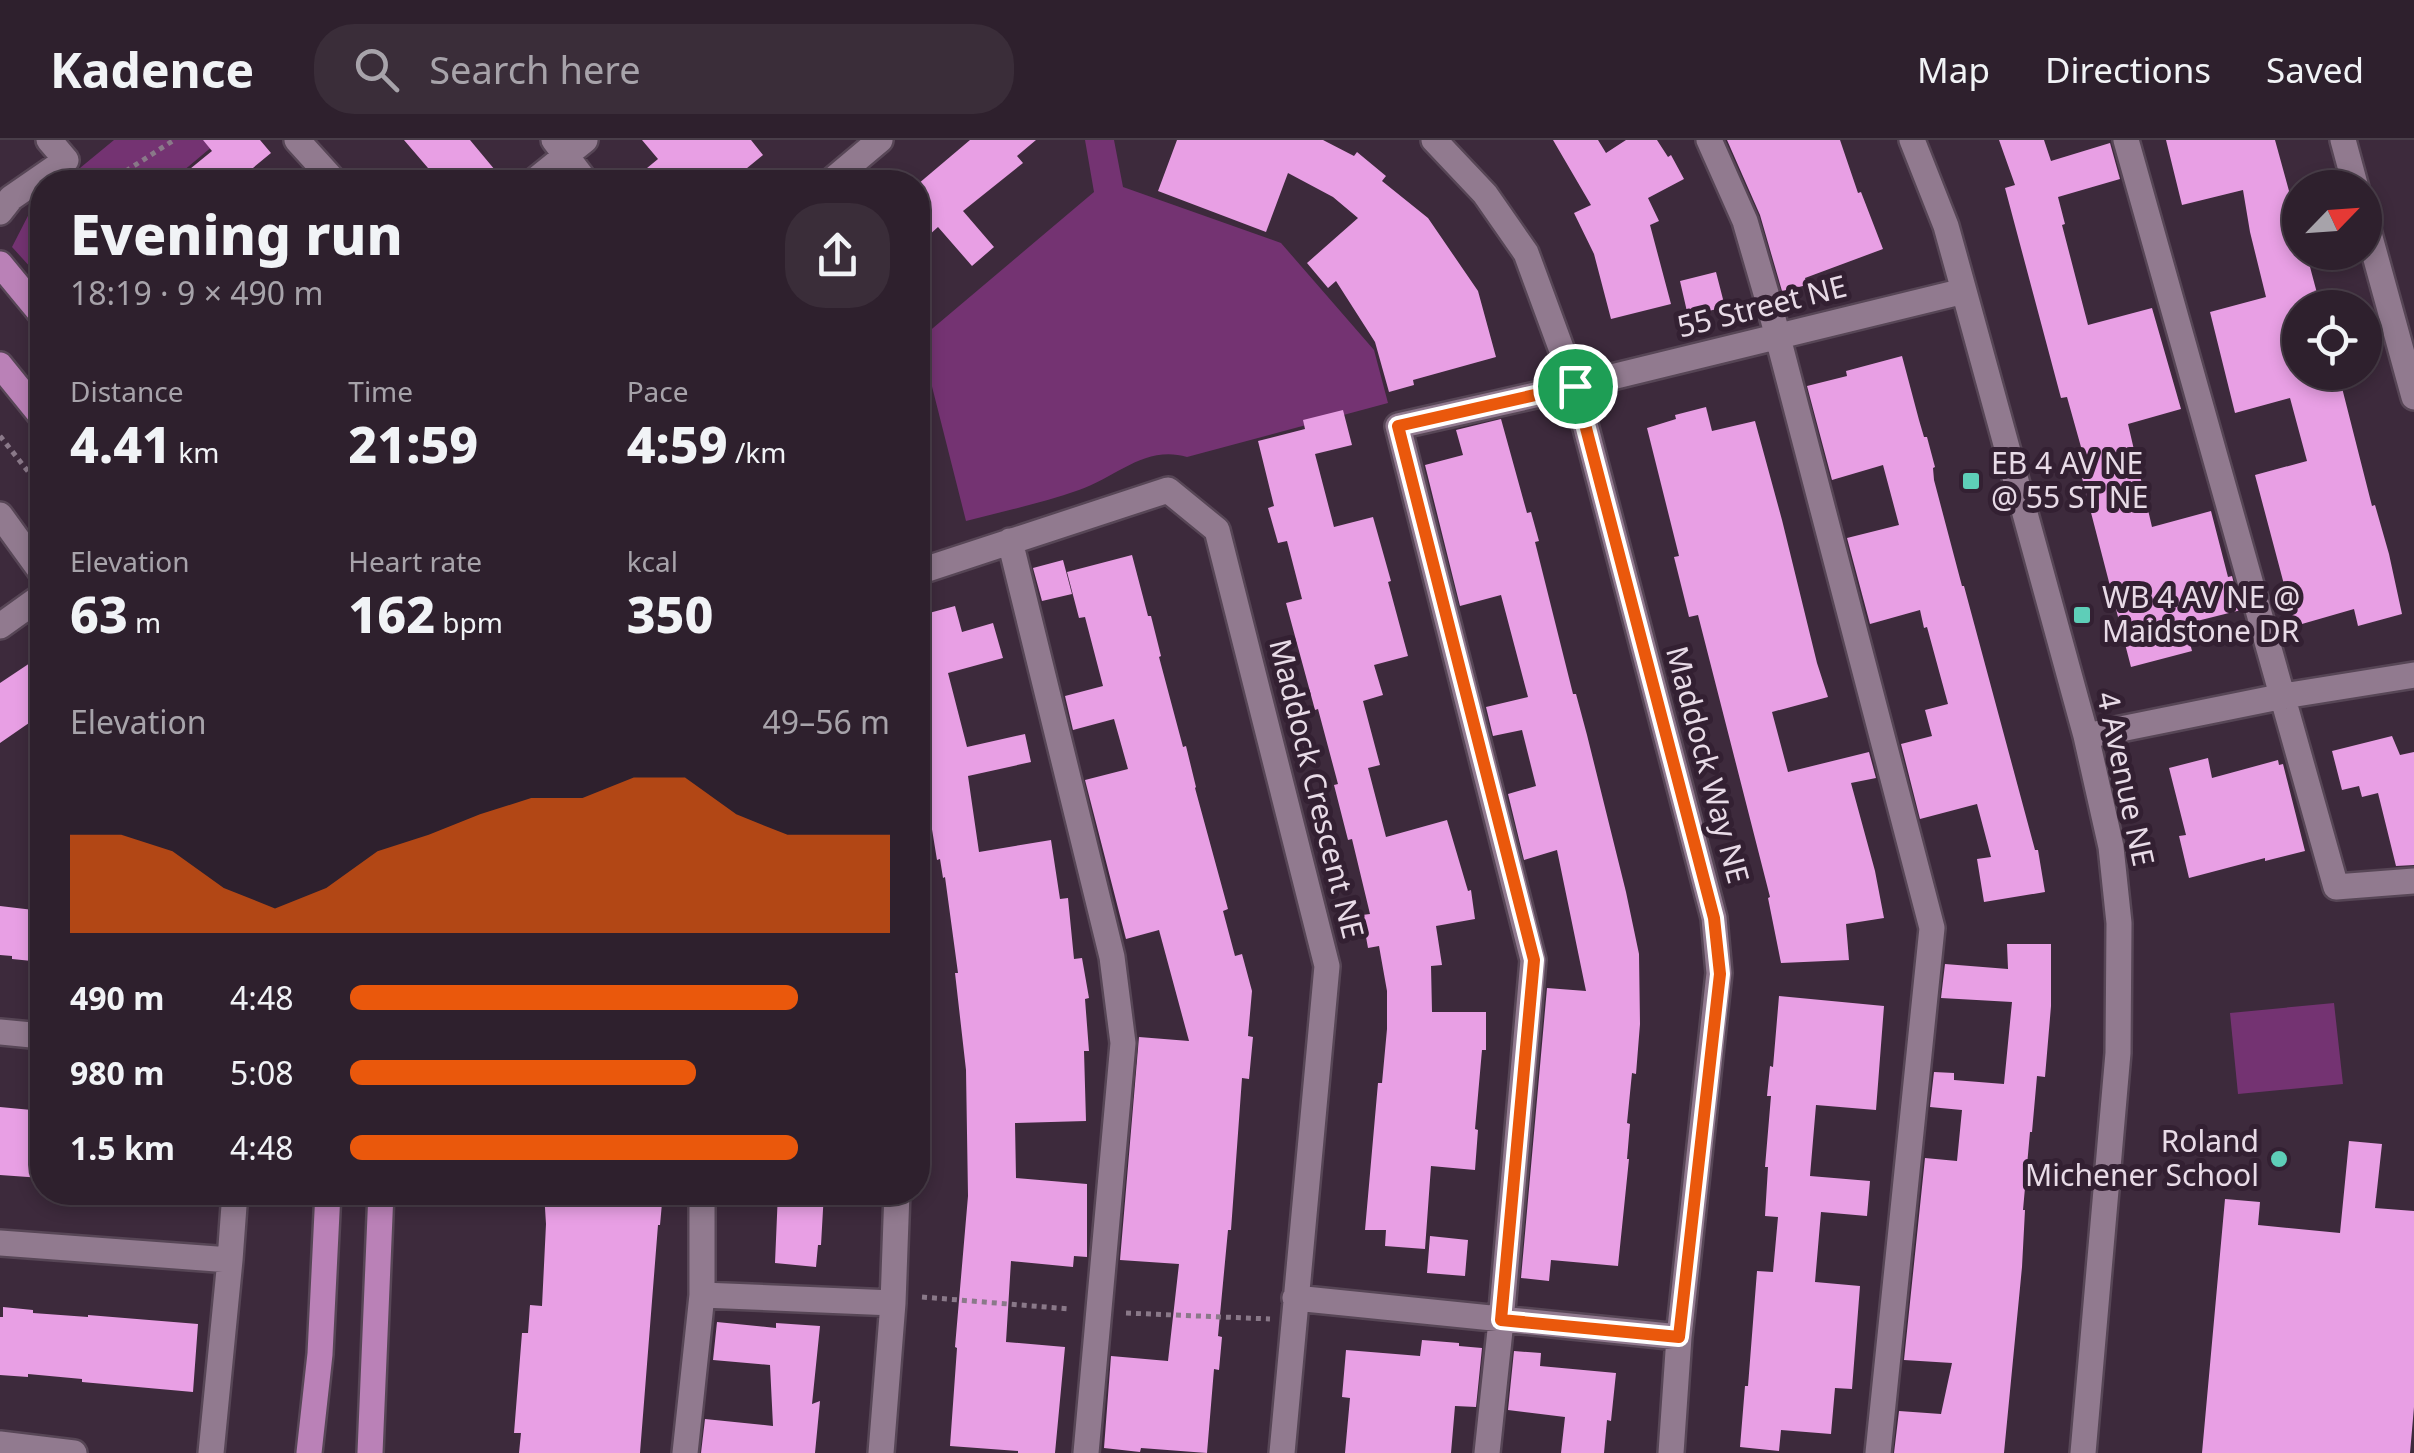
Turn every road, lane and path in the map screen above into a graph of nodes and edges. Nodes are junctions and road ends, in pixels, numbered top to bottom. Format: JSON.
{"nodes":[{"id":1,"x":49,"y":140,"type":"edge"},
{"id":2,"x":174,"y":140,"type":"edge"},
{"id":3,"x":297,"y":140,"type":"edge"},
{"id":4,"x":880,"y":140,"type":"edge"},
{"id":5,"x":1434,"y":140,"type":"edge"},
{"id":6,"x":1709,"y":140,"type":"edge"},
{"id":7,"x":1912,"y":140,"type":"edge"},
{"id":8,"x":2126,"y":140,"type":"edge"},
{"id":9,"x":2344,"y":140,"type":"edge"},
{"id":10,"x":568,"y":145,"type":"edge"},
{"id":11,"x":51,"y":170,"type":"edge"},
{"id":12,"x":128,"y":170,"type":"edge"},
{"id":13,"x":324,"y":170,"type":"edge"},
{"id":14,"x":544,"y":170,"type":"edge"},
{"id":15,"x":580,"y":170,"type":"edge"},
{"id":16,"x":844,"y":170,"type":"edge"},
{"id":17,"x":2352,"y":170,"type":"edge"},
{"id":18,"x":30,"y":184,"type":"edge"},
{"id":19,"x":0,"y":212,"type":"edge"},
{"id":20,"x":0,"y":264,"type":"edge"},
{"id":21,"x":2379,"y":270,"type":"edge"},
{"id":22,"x":1964,"y":291,"type":"junction"},
{"id":23,"x":30,"y":300,"type":"edge"},
{"id":24,"x":1778,"y":337,"type":"junction"},
{"id":25,"x":0,"y":365,"type":"edge"},
{"id":26,"x":1575,"y":386,"type":"junction"},
{"id":27,"x":2414,"y":397,"type":"edge"},
{"id":28,"x":30,"y":402,"type":"edge"},
{"id":29,"x":0,"y":436,"type":"edge"},
{"id":30,"x":30,"y":474,"type":"edge"},
{"id":31,"x":0,"y":515,"type":"edge"},
{"id":32,"x":1010,"y":541,"type":"junction"},
{"id":33,"x":30,"y":556,"type":"edge"},
{"id":34,"x":930,"y":568,"type":"edge"},
{"id":35,"x":30,"y":605,"type":"edge"},
{"id":36,"x":0,"y":626,"type":"edge"},
{"id":37,"x":2414,"y":675,"type":"edge"},
{"id":38,"x":2284,"y":696,"type":"junction"},
{"id":39,"x":2086,"y":736,"type":"junction"},
{"id":40,"x":2414,"y":881,"type":"edge"},
{"id":41,"x":0,"y":1032,"type":"edge"},
{"id":42,"x":30,"y":1035,"type":"edge"},
{"id":43,"x":234,"y":1205,"type":"edge"},
{"id":44,"x":327,"y":1205,"type":"edge"},
{"id":45,"x":380,"y":1205,"type":"edge"},
{"id":46,"x":702,"y":1205,"type":"edge"},
{"id":47,"x":897,"y":1205,"type":"edge"},
{"id":48,"x":0,"y":1244,"type":"edge"},
{"id":49,"x":230,"y":1260,"type":"junction"},
{"id":50,"x":702,"y":1295,"type":"junction"},
{"id":51,"x":1295,"y":1298,"type":"junction"},
{"id":52,"x":893,"y":1302,"type":"junction"},
{"id":53,"x":1501,"y":1320,"type":"junction"},
{"id":54,"x":1679,"y":1337,"type":"junction"},
{"id":55,"x":0,"y":1444,"type":"edge"},
{"id":56,"x":74,"y":1453,"type":"edge"},
{"id":57,"x":211,"y":1453,"type":"edge"},
{"id":58,"x":310,"y":1453,"type":"edge"},
{"id":59,"x":370,"y":1453,"type":"edge"},
{"id":60,"x":686,"y":1453,"type":"edge"},
{"id":61,"x":881,"y":1453,"type":"edge"},
{"id":62,"x":1086,"y":1453,"type":"edge"},
{"id":63,"x":1282,"y":1453,"type":"edge"},
{"id":64,"x":1486,"y":1453,"type":"edge"},
{"id":65,"x":1672,"y":1453,"type":"edge"},
{"id":66,"x":1878,"y":1453,"type":"edge"},
{"id":67,"x":2083,"y":1453,"type":"edge"}],
"edges":[{"from":1,"to":11,"type":"street"},
{"from":2,"to":12,"type":"path"},
{"from":3,"to":13,"type":"street"},
{"from":4,"to":16,"type":"street"},
{"from":5,"to":26,"type":"street","name":"Maddock Way NE"},
{"from":6,"to":24,"type":"street"},
{"from":7,"to":22,"type":"street","name":"4 Avenue NE"},
{"from":8,"to":38,"type":"street"},
{"from":9,"to":17,"type":"street"},
{"from":10,"to":14,"type":"street"},
{"from":10,"to":15,"type":"street"},
{"from":18,"to":19,"type":"street"},
{"from":20,"to":23,"type":"main road"},
{"from":21,"to":27,"type":"street"},
{"from":22,"to":24,"type":"street","name":"55 Street NE"},
{"from":22,"to":39,"type":"street","name":"4 Avenue NE"},
{"from":24,"to":26,"type":"street","name":"55 Street NE"},
{"from":24,"to":66,"type":"street"},
{"from":25,"to":28,"type":"main road"},
{"from":26,"to":53,"type":"street","name":"55 Street NE"},
{"from":26,"to":54,"type":"street","name":"Maddock Way NE"},
{"from":29,"to":30,"type":"path"},
{"from":31,"to":33,"type":"street"},
{"from":32,"to":34,"type":"street","name":"Maddock Crescent NE"},
{"from":32,"to":51,"type":"street","name":"Maddock Crescent NE"},
{"from":32,"to":62,"type":"street"},
{"from":35,"to":36,"type":"street"},
{"from":37,"to":38,"type":"street"},
{"from":38,"to":39,"type":"street"},
{"from":38,"to":40,"type":"street"},
{"from":39,"to":67,"type":"street","name":"4 Avenue NE"},
{"from":41,"to":42,"type":"street"},
{"from":43,"to":49,"type":"street"},
{"from":44,"to":58,"type":"main road"},
{"from":45,"to":59,"type":"main road"},
{"from":46,"to":50,"type":"street"},
{"from":47,"to":52,"type":"street"},
{"from":48,"to":49,"type":"street"},
{"from":49,"to":57,"type":"street"},
{"from":50,"to":52,"type":"street"},
{"from":50,"to":60,"type":"street"},
{"from":51,"to":53,"type":"street"},
{"from":51,"to":63,"type":"street","name":"Maddock Crescent NE"},
{"from":52,"to":61,"type":"street"},
{"from":53,"to":54,"type":"street"},
{"from":53,"to":64,"type":"street"},
{"from":54,"to":65,"type":"street","name":"Maddock Way NE"},
{"from":55,"to":56,"type":"street"}]}
